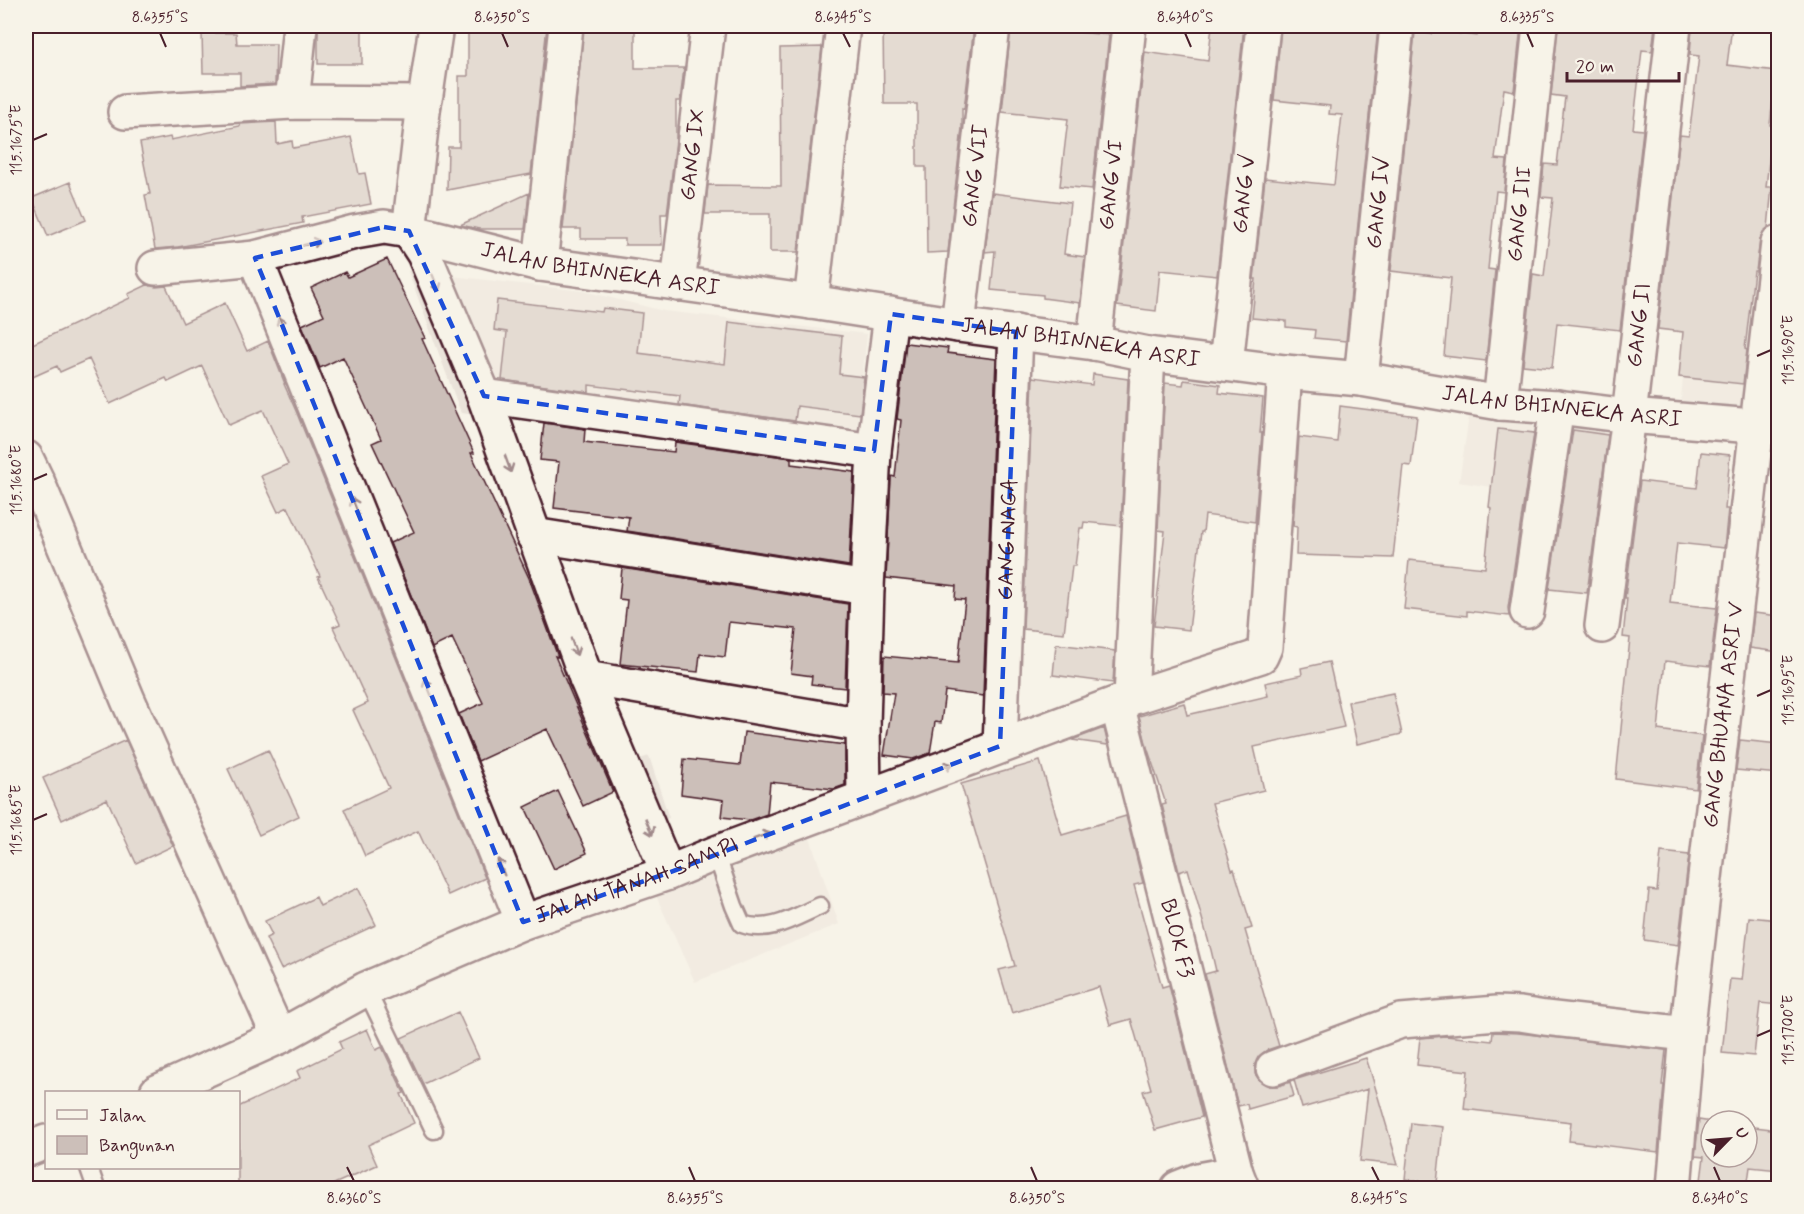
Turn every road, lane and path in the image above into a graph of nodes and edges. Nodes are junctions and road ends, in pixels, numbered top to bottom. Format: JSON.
{"nodes":[{"id":1,"x":300,"y":26,"type":"edge"},
{"id":2,"x":436,"y":26,"type":"edge"},
{"id":3,"x":566,"y":26,"type":"edge"},
{"id":4,"x":708,"y":26,"type":"edge"},
{"id":5,"x":843,"y":26,"type":"edge"},
{"id":6,"x":993,"y":26,"type":"edge"},
{"id":7,"x":1129,"y":26,"type":"edge"},
{"id":8,"x":1263,"y":26,"type":"edge"},
{"id":9,"x":1397,"y":26,"type":"edge"},
{"id":10,"x":1540,"y":26,"type":"edge"},
{"id":11,"x":1674,"y":26,"type":"edge"},
{"id":12,"x":292,"y":102,"type":"junction"},
{"id":13,"x":423,"y":103,"type":"junction"},
{"id":14,"x":124,"y":112,"type":"dead end"},
{"id":15,"x":409,"y":231,"type":"junction"},
{"id":16,"x":1779,"y":243,"type":"edge"},
{"id":17,"x":255,"y":258,"type":"junction"},
{"id":18,"x":540,"y":264,"type":"junction"},
{"id":19,"x":155,"y":268,"type":"dead end"},
{"id":20,"x":678,"y":284,"type":"junction"},
{"id":21,"x":811,"y":302,"type":"junction"},
{"id":22,"x":891,"y":314,"type":"junction"},
{"id":23,"x":958,"y":325,"type":"junction"},
{"id":24,"x":1016,"y":332,"type":"junction"},
{"id":25,"x":1094,"y":343,"type":"junction"},
{"id":26,"x":1148,"y":354,"type":"junction"},
{"id":27,"x":1226,"y":364,"type":"junction"},
{"id":28,"x":1285,"y":372,"type":"junction"},
{"id":29,"x":1361,"y":379,"type":"junction"},
{"id":30,"x":484,"y":396,"type":"junction"},
{"id":31,"x":1500,"y":403,"type":"junction"},
{"id":32,"x":1557,"y":407,"type":"junction"},
{"id":33,"x":1629,"y":416,"type":"junction"},
{"id":34,"x":1768,"y":427,"type":"edge"},
{"id":35,"x":874,"y":451,"type":"junction"},
{"id":36,"x":26,"y":458,"type":"edge"},
{"id":37,"x":534,"y":535,"type":"junction"},
{"id":38,"x":867,"y":588,"type":"junction"},
{"id":39,"x":1527,"y":611,"type":"dead end"},
{"id":40,"x":1602,"y":626,"type":"dead end"},
{"id":41,"x":586,"y":678,"type":"junction"},
{"id":42,"x":1124,"y":701,"type":"junction"},
{"id":43,"x":863,"y":725,"type":"junction"},
{"id":44,"x":1000,"y":746,"type":"junction"},
{"id":45,"x":864,"y":798,"type":"junction"},
{"id":46,"x":716,"y":853,"type":"junction"},
{"id":47,"x":668,"y":873,"type":"junction"},
{"id":48,"x":820,"y":906,"type":"dead end"},
{"id":49,"x":523,"y":922,"type":"junction"},
{"id":50,"x":366,"y":989,"type":"junction"},
{"id":51,"x":1687,"y":1034,"type":"junction"},
{"id":52,"x":279,"y":1036,"type":"junction"},
{"id":53,"x":1273,"y":1068,"type":"dead end"},
{"id":54,"x":159,"y":1091,"type":"edge"},
{"id":55,"x":434,"y":1130,"type":"dead end"},
{"id":56,"x":45,"y":1142,"type":"edge"},
{"id":57,"x":26,"y":1150,"type":"edge"},
{"id":58,"x":90,"y":1169,"type":"edge"},
{"id":59,"x":1239,"y":1181,"type":"edge"},
{"id":60,"x":96,"y":1188,"type":"edge"},
{"id":61,"x":1178,"y":1188,"type":"edge"},
{"id":62,"x":1674,"y":1188,"type":"edge"}],
"edges":[{"from":1,"to":12,"type":"street"},
{"from":2,"to":13,"type":"street"},
{"from":3,"to":18,"type":"street"},
{"from":4,"to":20,"type":"street","name":"GANG IX"},
{"from":5,"to":21,"type":"street"},
{"from":6,"to":23,"type":"street","name":"GANG VII"},
{"from":7,"to":25,"type":"street","name":"GANG VI"},
{"from":8,"to":27,"type":"street","name":"GANG V"},
{"from":9,"to":29,"type":"street","name":"GANG IV"},
{"from":10,"to":31,"type":"street","name":"GANG III"},
{"from":11,"to":33,"type":"street","name":"GANG II"},
{"from":12,"to":13,"type":"street"},
{"from":12,"to":14,"type":"street"},
{"from":13,"to":15,"type":"street"},
{"from":17,"to":15,"type":"street","name":"JALAN BHINNEKA ASRI","one_way":true},
{"from":15,"to":18,"type":"street","name":"JALAN BHINNEKA ASRI"},
{"from":15,"to":30,"type":"street","one_way":true},
{"from":16,"to":34,"type":"street","name":"GANG BHUANA ASRI V"},
{"from":17,"to":19,"type":"street","name":"JALAN BHINNEKA ASRI"},
{"from":49,"to":17,"type":"street","one_way":true},
{"from":18,"to":20,"type":"street","name":"JALAN BHINNEKA ASRI"},
{"from":20,"to":21,"type":"street","name":"JALAN BHINNEKA ASRI"},
{"from":21,"to":22,"type":"street","name":"JALAN BHINNEKA ASRI"},
{"from":22,"to":23,"type":"street","name":"JALAN BHINNEKA ASRI"},
{"from":22,"to":35,"type":"street"},
{"from":23,"to":24,"type":"street","name":"JALAN BHINNEKA ASRI"},
{"from":24,"to":25,"type":"street","name":"JALAN BHINNEKA ASRI"},
{"from":24,"to":44,"type":"street","name":"GANG NAGA"},
{"from":25,"to":26,"type":"street","name":"JALAN BHINNEKA ASRI"},
{"from":26,"to":27,"type":"street","name":"JALAN BHINNEKA ASRI"},
{"from":26,"to":42,"type":"street","name":"BLOK F3"},
{"from":27,"to":28,"type":"street","name":"JALAN BHINNEKA ASRI"},
{"from":28,"to":29,"type":"street","name":"JALAN BHINNEKA ASRI"},
{"from":28,"to":42,"type":"street","name":"JALAN TANAH SAMPI"},
{"from":29,"to":31,"type":"street","name":"JALAN BHINNEKA ASRI"},
{"from":30,"to":35,"type":"street"},
{"from":30,"to":37,"type":"street","one_way":true},
{"from":31,"to":32,"type":"street","name":"JALAN BHINNEKA ASRI"},
{"from":32,"to":33,"type":"street","name":"JALAN BHINNEKA ASRI"},
{"from":32,"to":39,"type":"street"},
{"from":33,"to":34,"type":"street","name":"JALAN BHINNEKA ASRI"},
{"from":33,"to":40,"type":"street","name":"GANG II"},
{"from":34,"to":51,"type":"street","name":"GANG BHUANA ASRI V"},
{"from":35,"to":38,"type":"street"},
{"from":36,"to":52,"type":"street"},
{"from":37,"to":38,"type":"street"},
{"from":37,"to":41,"type":"street","one_way":true},
{"from":38,"to":43,"type":"street"},
{"from":41,"to":43,"type":"street"},
{"from":41,"to":47,"type":"street","one_way":true},
{"from":42,"to":44,"type":"street","name":"JALAN TANAH SAMPI"},
{"from":42,"to":59,"type":"street","name":"BLOK F3"},
{"from":43,"to":45,"type":"street"},
{"from":45,"to":44,"type":"street","name":"JALAN TANAH SAMPI","one_way":true},
{"from":46,"to":45,"type":"street","name":"JALAN TANAH SAMPI","one_way":true},
{"from":46,"to":47,"type":"street","name":"JALAN TANAH SAMPI"},
{"from":46,"to":48,"type":"lane"},
{"from":47,"to":49,"type":"street","name":"JALAN TANAH SAMPI"},
{"from":49,"to":50,"type":"street","name":"JALAN TANAH SAMPI"},
{"from":50,"to":52,"type":"street","name":"JALAN TANAH SAMPI"},
{"from":50,"to":55,"type":"lane"},
{"from":51,"to":53,"type":"street"},
{"from":51,"to":62,"type":"street","name":"GANG BHUANA ASRI V"},
{"from":52,"to":54,"type":"street","name":"JALAN TANAH SAMPI"},
{"from":56,"to":57,"type":"street"},
{"from":58,"to":60,"type":"lane"},
{"from":59,"to":61,"type":"street"}]}
